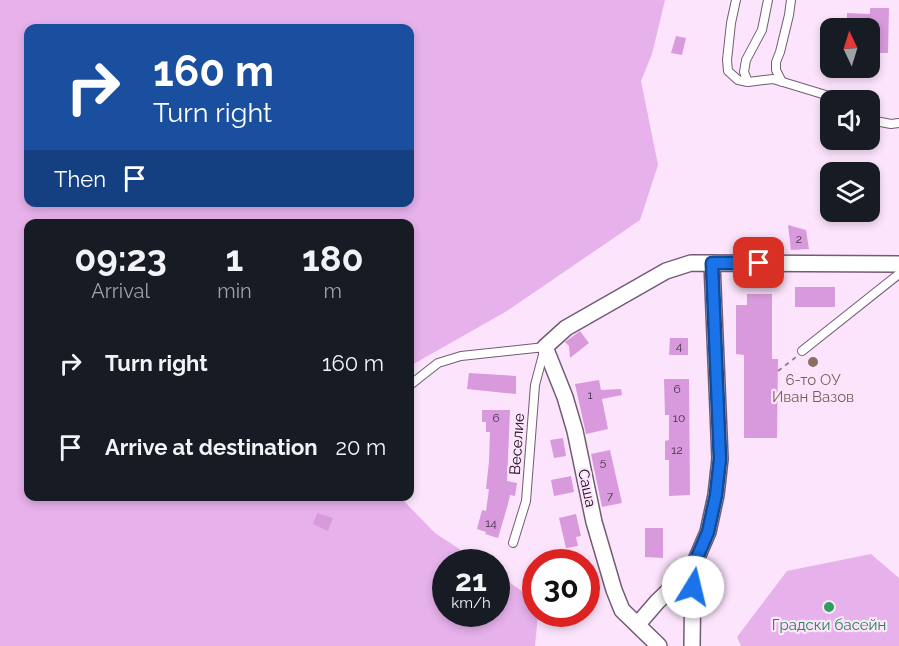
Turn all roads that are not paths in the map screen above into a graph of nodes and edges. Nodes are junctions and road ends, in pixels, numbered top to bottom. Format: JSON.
{"nodes":[{"id":1,"x":736,"y":0,"type":"edge"},
{"id":2,"x":768,"y":0,"type":"edge"},
{"id":3,"x":791,"y":0,"type":"edge"},
{"id":4,"x":748,"y":82,"type":"junction"},
{"id":5,"x":782,"y":82,"type":"junction"},
{"id":6,"x":820,"y":93,"type":"edge"},
{"id":7,"x":880,"y":122,"type":"edge"},
{"id":8,"x":899,"y":123,"type":"edge"},
{"id":9,"x":712,"y":263,"type":"junction"},
{"id":10,"x":899,"y":264,"type":"edge"},
{"id":11,"x":899,"y":274,"type":"edge"},
{"id":12,"x":545,"y":347,"type":"junction"},
{"id":13,"x":802,"y":351,"type":"road end"},
{"id":14,"x":414,"y":382,"type":"edge"},
{"id":15,"x":513,"y":543,"type":"dead end"},
{"id":16,"x":693,"y":567,"type":"junction"},
{"id":17,"x":638,"y":624,"type":"junction"},
{"id":18,"x":659,"y":646,"type":"edge"},
{"id":19,"x":692,"y":646,"type":"edge"}],
"edges":[{"from":1,"to":4,"type":"lane"},
{"from":2,"to":4,"type":"lane"},
{"from":3,"to":5,"type":"lane"},
{"from":4,"to":5,"type":"lane"},
{"from":5,"to":6,"type":"lane"},
{"from":7,"to":8,"type":"lane"},
{"from":9,"to":10,"type":"street"},
{"from":9,"to":12,"type":"street"},
{"from":9,"to":16,"type":"street"},
{"from":11,"to":13,"type":"lane"},
{"from":12,"to":14,"type":"lane"},
{"from":12,"to":15,"type":"lane","name":"Веселие"},
{"from":12,"to":17,"type":"street","name":"Саша"},
{"from":16,"to":17,"type":"street"},
{"from":16,"to":19,"type":"street"},
{"from":17,"to":18,"type":"street","name":"Саша"}]}
